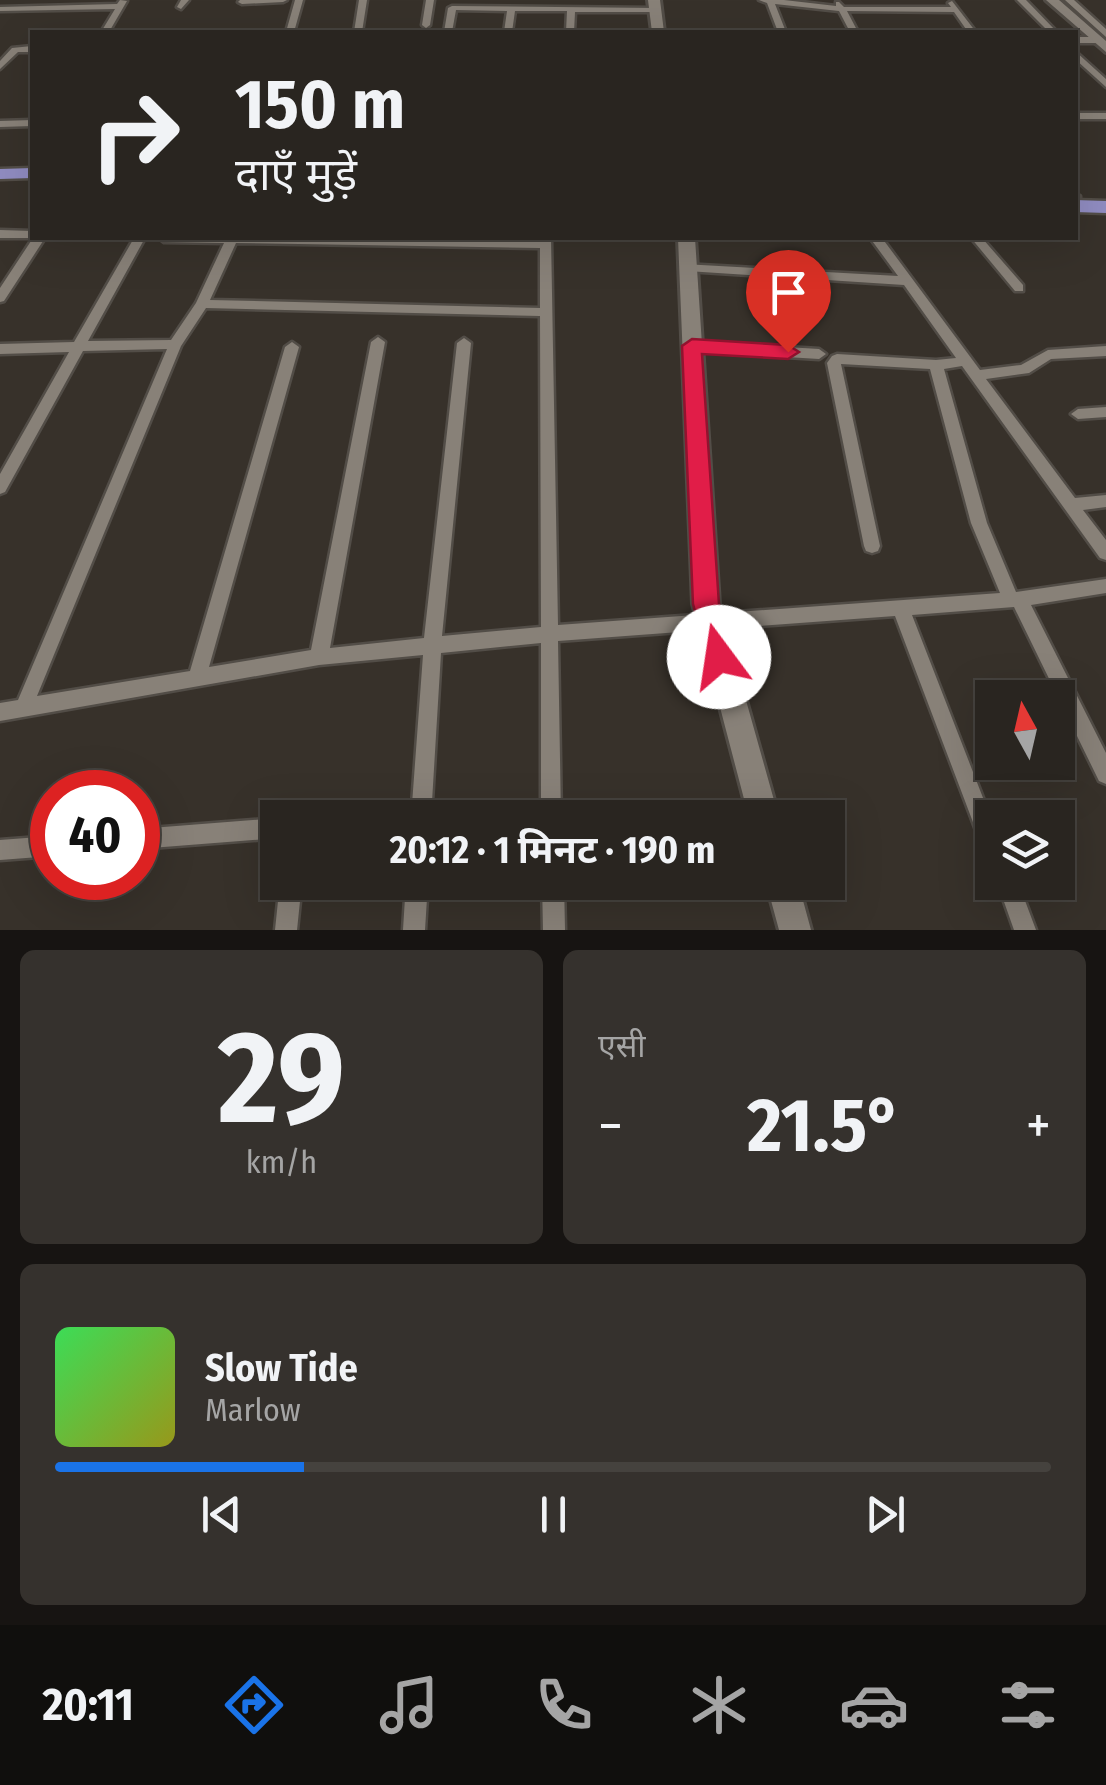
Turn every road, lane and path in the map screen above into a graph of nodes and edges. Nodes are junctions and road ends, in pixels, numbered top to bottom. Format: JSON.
{"nodes":[{"id":1,"x":12,"y":0,"type":"edge"},
{"id":2,"x":283,"y":0,"type":"edge"},
{"id":3,"x":299,"y":0,"type":"edge"},
{"id":4,"x":363,"y":0,"type":"edge"},
{"id":5,"x":430,"y":0,"type":"edge"},
{"id":6,"x":766,"y":0,"type":"edge"},
{"id":7,"x":950,"y":0,"type":"edge"},
{"id":8,"x":1021,"y":0,"type":"edge"},
{"id":9,"x":1039,"y":0,"type":"edge"},
{"id":10,"x":1052,"y":0,"type":"edge"},
{"id":11,"x":1069,"y":0,"type":"edge"},
{"id":12,"x":242,"y":1,"type":"edge"},
{"id":13,"x":122,"y":3,"type":"edge"},
{"id":14,"x":839,"y":4,"type":"edge"},
{"id":15,"x":655,"y":5,"type":"edge"},
{"id":16,"x":892,"y":5,"type":"edge"},
{"id":17,"x":511,"y":9,"type":"junction"},
{"id":18,"x":571,"y":9,"type":"junction"},
{"id":19,"x":2,"y":10,"type":"edge"},
{"id":20,"x":956,"y":10,"type":"junction"},
{"id":21,"x":237,"y":14,"type":"dead end"},
{"id":22,"x":426,"y":25,"type":"dead end"},
{"id":23,"x":106,"y":30,"type":"edge"},
{"id":24,"x":291,"y":30,"type":"edge"},
{"id":25,"x":358,"y":30,"type":"edge"},
{"id":26,"x":448,"y":30,"type":"edge"},
{"id":27,"x":508,"y":30,"type":"edge"},
{"id":28,"x":570,"y":30,"type":"edge"},
{"id":29,"x":658,"y":30,"type":"edge"},
{"id":30,"x":781,"y":30,"type":"edge"},
{"id":31,"x":853,"y":30,"type":"edge"},
{"id":32,"x":971,"y":30,"type":"edge"},
{"id":33,"x":1051,"y":30,"type":"edge"},
{"id":34,"x":1078,"y":30,"type":"edge"},
{"id":35,"x":1088,"y":38,"type":"edge"},
{"id":36,"x":30,"y":49,"type":"edge"},
{"id":37,"x":1078,"y":57,"type":"edge"},
{"id":38,"x":1106,"y":62,"type":"edge"},
{"id":39,"x":0,"y":66,"type":"edge"},
{"id":40,"x":1106,"y":84,"type":"edge"},
{"id":41,"x":1078,"y":116,"type":"edge"},
{"id":42,"x":1106,"y":116,"type":"edge"},
{"id":43,"x":30,"y":123,"type":"edge"},
{"id":44,"x":0,"y":124,"type":"edge"},
{"id":45,"x":30,"y":177,"type":"edge"},
{"id":46,"x":0,"y":178,"type":"edge"},
{"id":47,"x":1078,"y":197,"type":"edge"},
{"id":48,"x":1106,"y":199,"type":"edge"},
{"id":49,"x":1078,"y":206,"type":"edge"},
{"id":50,"x":1106,"y":207,"type":"edge"},
{"id":51,"x":0,"y":234,"type":"edge"},
{"id":52,"x":30,"y":236,"type":"edge"},
{"id":53,"x":34,"y":240,"type":"edge"},
{"id":54,"x":138,"y":240,"type":"edge"},
{"id":55,"x":232,"y":240,"type":"edge"},
{"id":56,"x":389,"y":240,"type":"edge"},
{"id":57,"x":686,"y":240,"type":"edge"},
{"id":58,"x":877,"y":240,"type":"edge"},
{"id":59,"x":978,"y":240,"type":"edge"},
{"id":60,"x":546,"y":241,"type":"edge"},
{"id":61,"x":687,"y":267,"type":"junction"},
{"id":62,"x":907,"y":282,"type":"junction"},
{"id":63,"x":1019,"y":288,"type":"dead end"},
{"id":64,"x":0,"y":298,"type":"edge"},
{"id":65,"x":202,"y":304,"type":"junction"},
{"id":66,"x":548,"y":312,"type":"junction"},
{"id":67,"x":378,"y":342,"type":"dead end"},
{"id":68,"x":464,"y":342,"type":"dead end"},
{"id":69,"x":175,"y":345,"type":"junction"},
{"id":70,"x":692,"y":346,"type":"junction"},
{"id":71,"x":292,"y":347,"type":"dead end"},
{"id":72,"x":0,"y":350,"type":"edge"},
{"id":73,"x":74,"y":350,"type":"junction"},
{"id":74,"x":1106,"y":351,"type":"edge"},
{"id":75,"x":819,"y":354,"type":"dead end"},
{"id":76,"x":966,"y":360,"type":"junction"},
{"id":77,"x":936,"y":366,"type":"junction"},
{"id":78,"x":978,"y":375,"type":"junction"},
{"id":79,"x":1106,"y":412,"type":"edge"},
{"id":80,"x":1078,"y":414,"type":"dead end"},
{"id":81,"x":0,"y":488,"type":"edge"},
{"id":82,"x":1106,"y":502,"type":"edge"},
{"id":83,"x":1070,"y":505,"type":"junction"},
{"id":84,"x":872,"y":546,"type":"dead end"},
{"id":85,"x":1106,"y":553,"type":"edge"},
{"id":86,"x":1106,"y":586,"type":"edge"},
{"id":87,"x":1015,"y":599,"type":"junction"},
{"id":88,"x":900,"y":606,"type":"junction"},
{"id":89,"x":711,"y":624,"type":"junction"},
{"id":90,"x":548,"y":634,"type":"junction"},
{"id":91,"x":432,"y":648,"type":"junction"},
{"id":92,"x":319,"y":657,"type":"junction"},
{"id":93,"x":197,"y":677,"type":"junction"},
{"id":94,"x":23,"y":709,"type":"junction"},
{"id":95,"x":0,"y":712,"type":"edge"},
{"id":96,"x":1106,"y":774,"type":"edge"},
{"id":97,"x":422,"y":800,"type":"edge"},
{"id":98,"x":551,"y":800,"type":"edge"},
{"id":99,"x":759,"y":800,"type":"edge"},
{"id":100,"x":975,"y":802,"type":"edge"},
{"id":101,"x":260,"y":829,"type":"edge"},
{"id":102,"x":160,"y":837,"type":"edge"},
{"id":103,"x":30,"y":848,"type":"edge"},
{"id":104,"x":0,"y":850,"type":"edge"},
{"id":105,"x":289,"y":900,"type":"edge"},
{"id":106,"x":416,"y":900,"type":"edge"},
{"id":107,"x":553,"y":900,"type":"edge"},
{"id":108,"x":787,"y":900,"type":"edge"},
{"id":109,"x":1014,"y":900,"type":"edge"},
{"id":110,"x":286,"y":930,"type":"edge"},
{"id":111,"x":414,"y":930,"type":"edge"},
{"id":112,"x":554,"y":930,"type":"edge"},
{"id":113,"x":795,"y":930,"type":"edge"},
{"id":114,"x":1026,"y":930,"type":"edge"}],
"edges":[{"from":1,"to":19,"type":"street"},
{"from":2,"to":12,"type":"street"},
{"from":3,"to":24,"type":"street"},
{"from":4,"to":25,"type":"street"},
{"from":5,"to":22,"type":"street"},
{"from":6,"to":14,"type":"street"},
{"from":6,"to":30,"type":"street"},
{"from":7,"to":20,"type":"street"},
{"from":8,"to":33,"type":"street"},
{"from":9,"to":34,"type":"street"},
{"from":10,"to":35,"type":"street"},
{"from":11,"to":35,"type":"street"},
{"from":12,"to":21,"type":"street"},
{"from":13,"to":19,"type":"street"},
{"from":13,"to":23,"type":"street"},
{"from":14,"to":16,"type":"street"},
{"from":14,"to":31,"type":"street"},
{"from":15,"to":18,"type":"street"},
{"from":15,"to":29,"type":"street"},
{"from":16,"to":20,"type":"street"},
{"from":17,"to":18,"type":"street"},
{"from":17,"to":26,"type":"street"},
{"from":17,"to":27,"type":"street"},
{"from":18,"to":28,"type":"street"},
{"from":20,"to":32,"type":"street"},
{"from":35,"to":38,"type":"street"},
{"from":36,"to":39,"type":"street"},
{"from":37,"to":40,"type":"street"},
{"from":41,"to":42,"type":"street"},
{"from":43,"to":44,"type":"street"},
{"from":45,"to":46,"type":"main road"},
{"from":47,"to":48,"type":"main road"},
{"from":49,"to":50,"type":"main road"},
{"from":51,"to":52,"type":"street"},
{"from":53,"to":64,"type":"street"},
{"from":54,"to":73,"type":"street"},
{"from":55,"to":65,"type":"street"},
{"from":56,"to":60,"type":"street"},
{"from":57,"to":61,"type":"street"},
{"from":58,"to":62,"type":"street"},
{"from":59,"to":63,"type":"street"},
{"from":60,"to":66,"type":"street"},
{"from":61,"to":62,"type":"street"},
{"from":61,"to":70,"type":"street"},
{"from":62,"to":76,"type":"street"},
{"from":65,"to":66,"type":"street"},
{"from":65,"to":69,"type":"street"},
{"from":66,"to":90,"type":"street"},
{"from":67,"to":92,"type":"street"},
{"from":68,"to":91,"type":"street"},
{"from":69,"to":73,"type":"street"},
{"from":69,"to":94,"type":"street"},
{"from":70,"to":75,"type":"street"},
{"from":70,"to":89,"type":"street"},
{"from":71,"to":93,"type":"street"},
{"from":72,"to":73,"type":"street"},
{"from":73,"to":81,"type":"street"},
{"from":74,"to":78,"type":"street"},
{"from":76,"to":77,"type":"street"},
{"from":76,"to":78,"type":"street"},
{"from":77,"to":84,"type":"street"},
{"from":77,"to":87,"type":"street"},
{"from":78,"to":83,"type":"street"},
{"from":79,"to":80,"type":"street"},
{"from":82,"to":83,"type":"street"},
{"from":83,"to":85,"type":"street"},
{"from":86,"to":87,"type":"street"},
{"from":87,"to":88,"type":"street"},
{"from":87,"to":96,"type":"street"},
{"from":88,"to":89,"type":"street"},
{"from":88,"to":100,"type":"street"},
{"from":89,"to":90,"type":"street"},
{"from":89,"to":99,"type":"street"},
{"from":90,"to":91,"type":"street"},
{"from":90,"to":98,"type":"street"},
{"from":91,"to":92,"type":"street"},
{"from":91,"to":97,"type":"street"},
{"from":92,"to":93,"type":"street"},
{"from":93,"to":94,"type":"street"},
{"from":94,"to":95,"type":"street"},
{"from":101,"to":102,"type":"street"},
{"from":103,"to":104,"type":"street"},
{"from":105,"to":110,"type":"street"},
{"from":106,"to":111,"type":"street"},
{"from":107,"to":112,"type":"street"},
{"from":108,"to":113,"type":"street"},
{"from":109,"to":114,"type":"street"}]}
